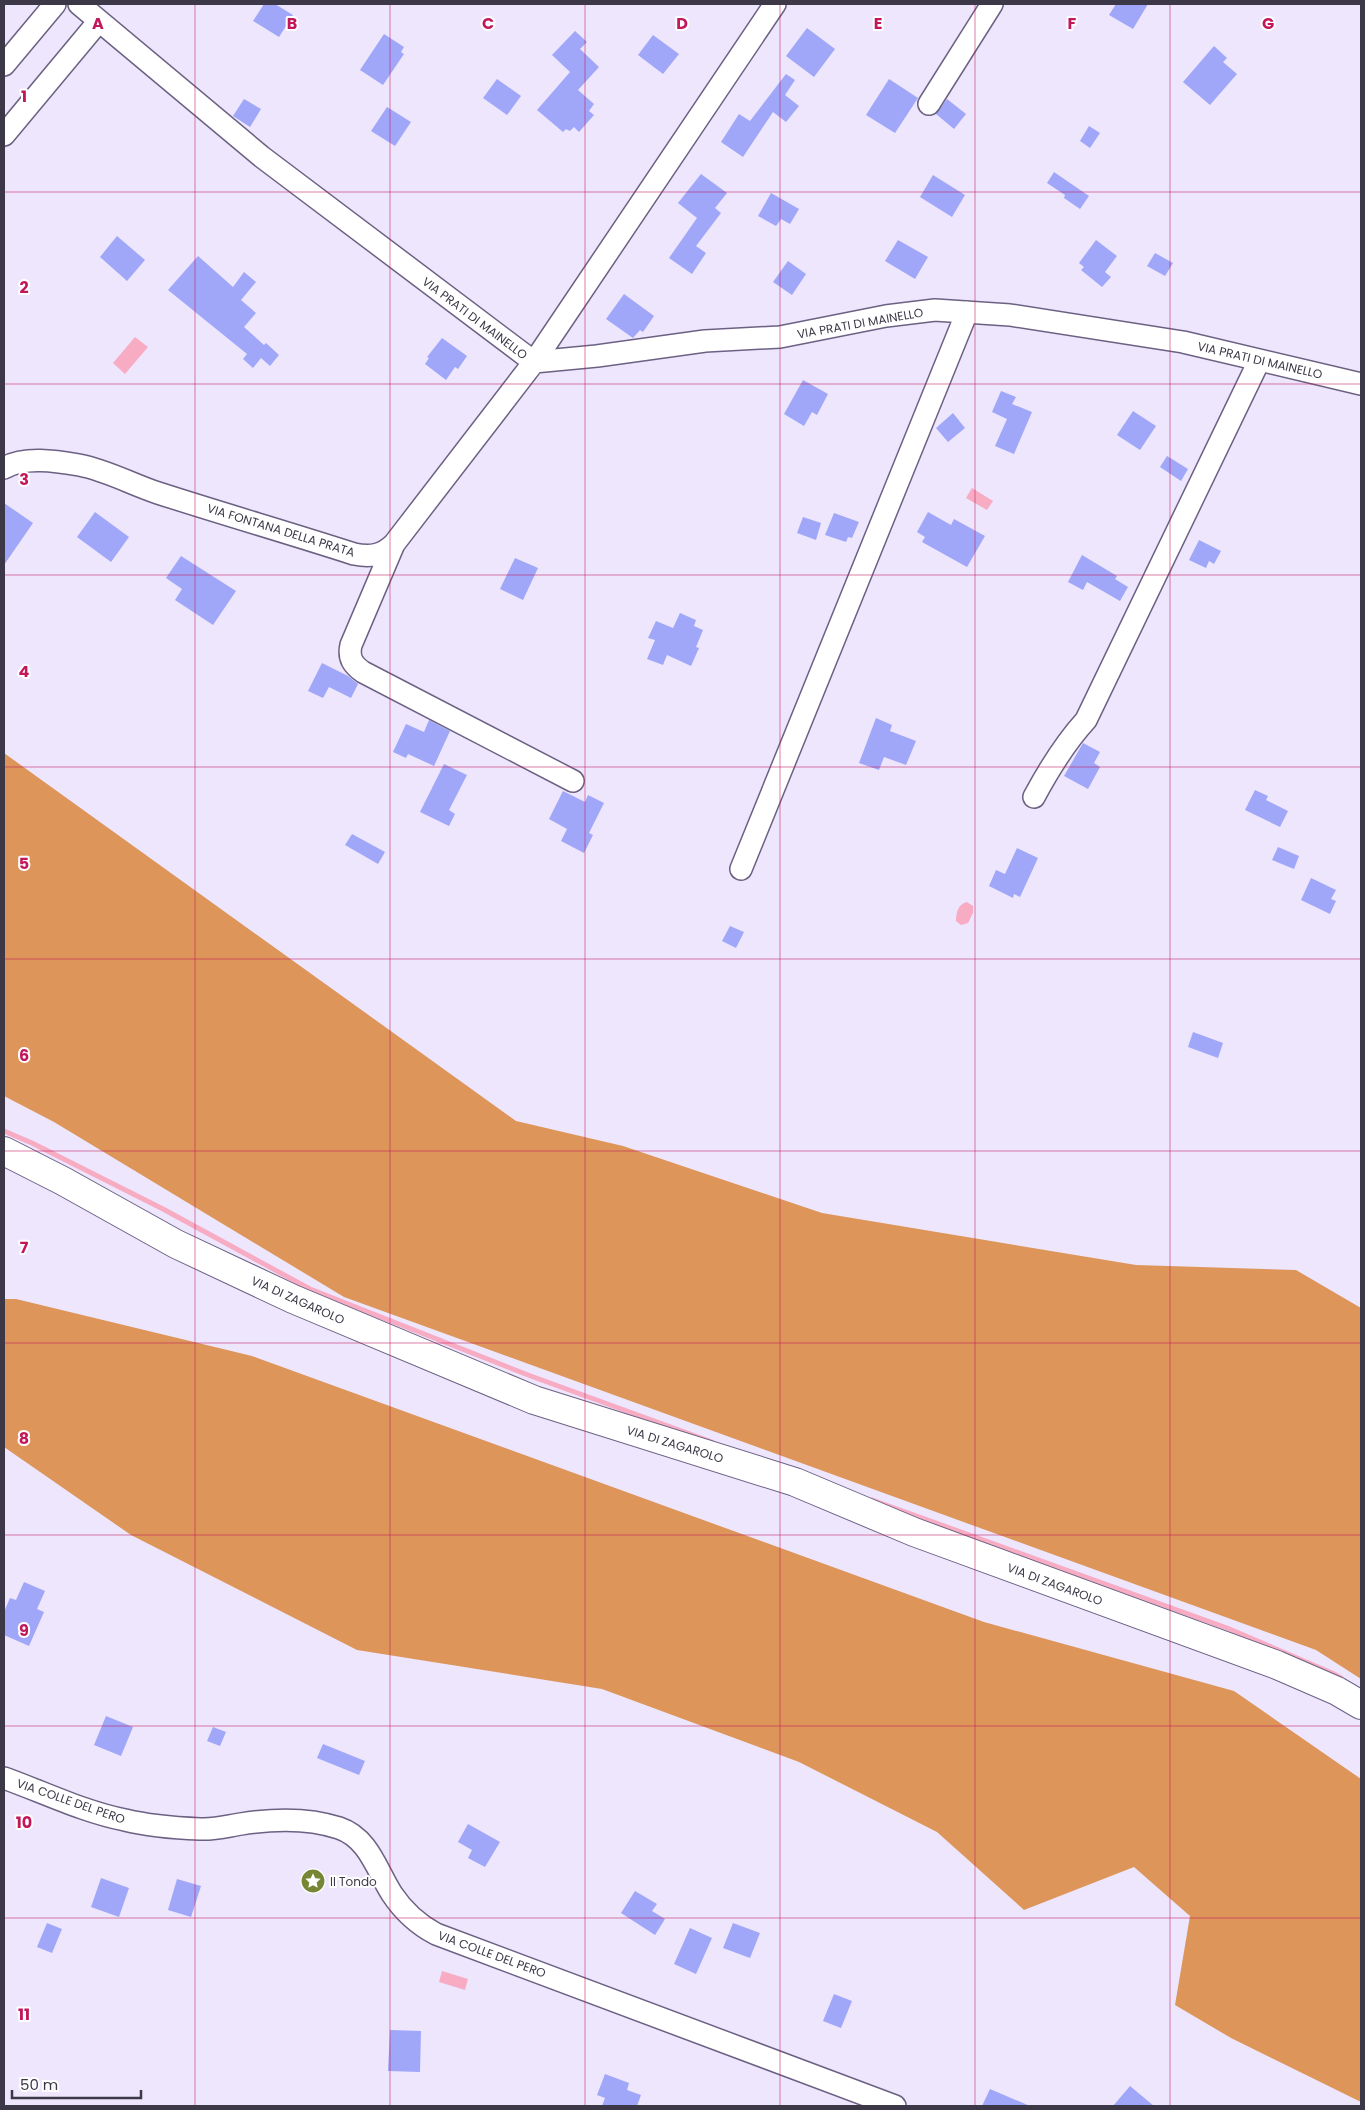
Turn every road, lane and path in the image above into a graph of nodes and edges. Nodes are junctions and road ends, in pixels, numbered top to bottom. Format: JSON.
{"nodes":[{"id":1,"x":55,"y":4,"type":"edge"},
{"id":2,"x":79,"y":4,"type":"edge"},
{"id":3,"x":775,"y":4,"type":"edge"},
{"id":4,"x":992,"y":4,"type":"edge"},
{"id":5,"x":99,"y":21,"type":"junction"},
{"id":6,"x":4,"y":65,"type":"edge"},
{"id":7,"x":929,"y":104,"type":"dead end"},
{"id":8,"x":4,"y":135,"type":"edge"},
{"id":9,"x":967,"y":312,"type":"junction"},
{"id":10,"x":1259,"y":361,"type":"junction"},
{"id":11,"x":534,"y":362,"type":"junction"},
{"id":12,"x":1361,"y":384,"type":"edge"},
{"id":13,"x":4,"y":468,"type":"edge"},
{"id":14,"x":394,"y":544,"type":"junction"},
{"id":15,"x":573,"y":781,"type":"dead end"},
{"id":16,"x":1034,"y":797,"type":"dead end"},
{"id":17,"x":741,"y":869,"type":"dead end"},
{"id":18,"x":4,"y":1151,"type":"edge"},
{"id":19,"x":1361,"y":1705,"type":"edge"},
{"id":20,"x":4,"y":1778,"type":"edge"},
{"id":21,"x":895,"y":2106,"type":"edge"}],
"edges":[{"from":1,"to":6,"type":"street"},
{"from":2,"to":5,"type":"street","name":"VIA PRATI DI MAINELLO"},
{"from":3,"to":11,"type":"street","name":"VIA PRATI DI MAINELLO"},
{"from":4,"to":7,"type":"street"},
{"from":5,"to":8,"type":"street"},
{"from":5,"to":11,"type":"street","name":"VIA PRATI DI MAINELLO"},
{"from":9,"to":10,"type":"street","name":"VIA PRATI DI MAINELLO"},
{"from":9,"to":11,"type":"street","name":"VIA PRATI DI MAINELLO"},
{"from":9,"to":17,"type":"street"},
{"from":10,"to":12,"type":"street","name":"VIA PRATI DI MAINELLO"},
{"from":10,"to":16,"type":"street"},
{"from":11,"to":14,"type":"street","name":"VIA FONTANA DELLA PRATA"},
{"from":13,"to":14,"type":"street","name":"VIA FONTANA DELLA PRATA"},
{"from":14,"to":15,"type":"street"},
{"from":18,"to":19,"type":"main road","name":"VIA DI ZAGAROLO"},
{"from":20,"to":21,"type":"street","name":"VIA COLLE DEL PERO"}]}
